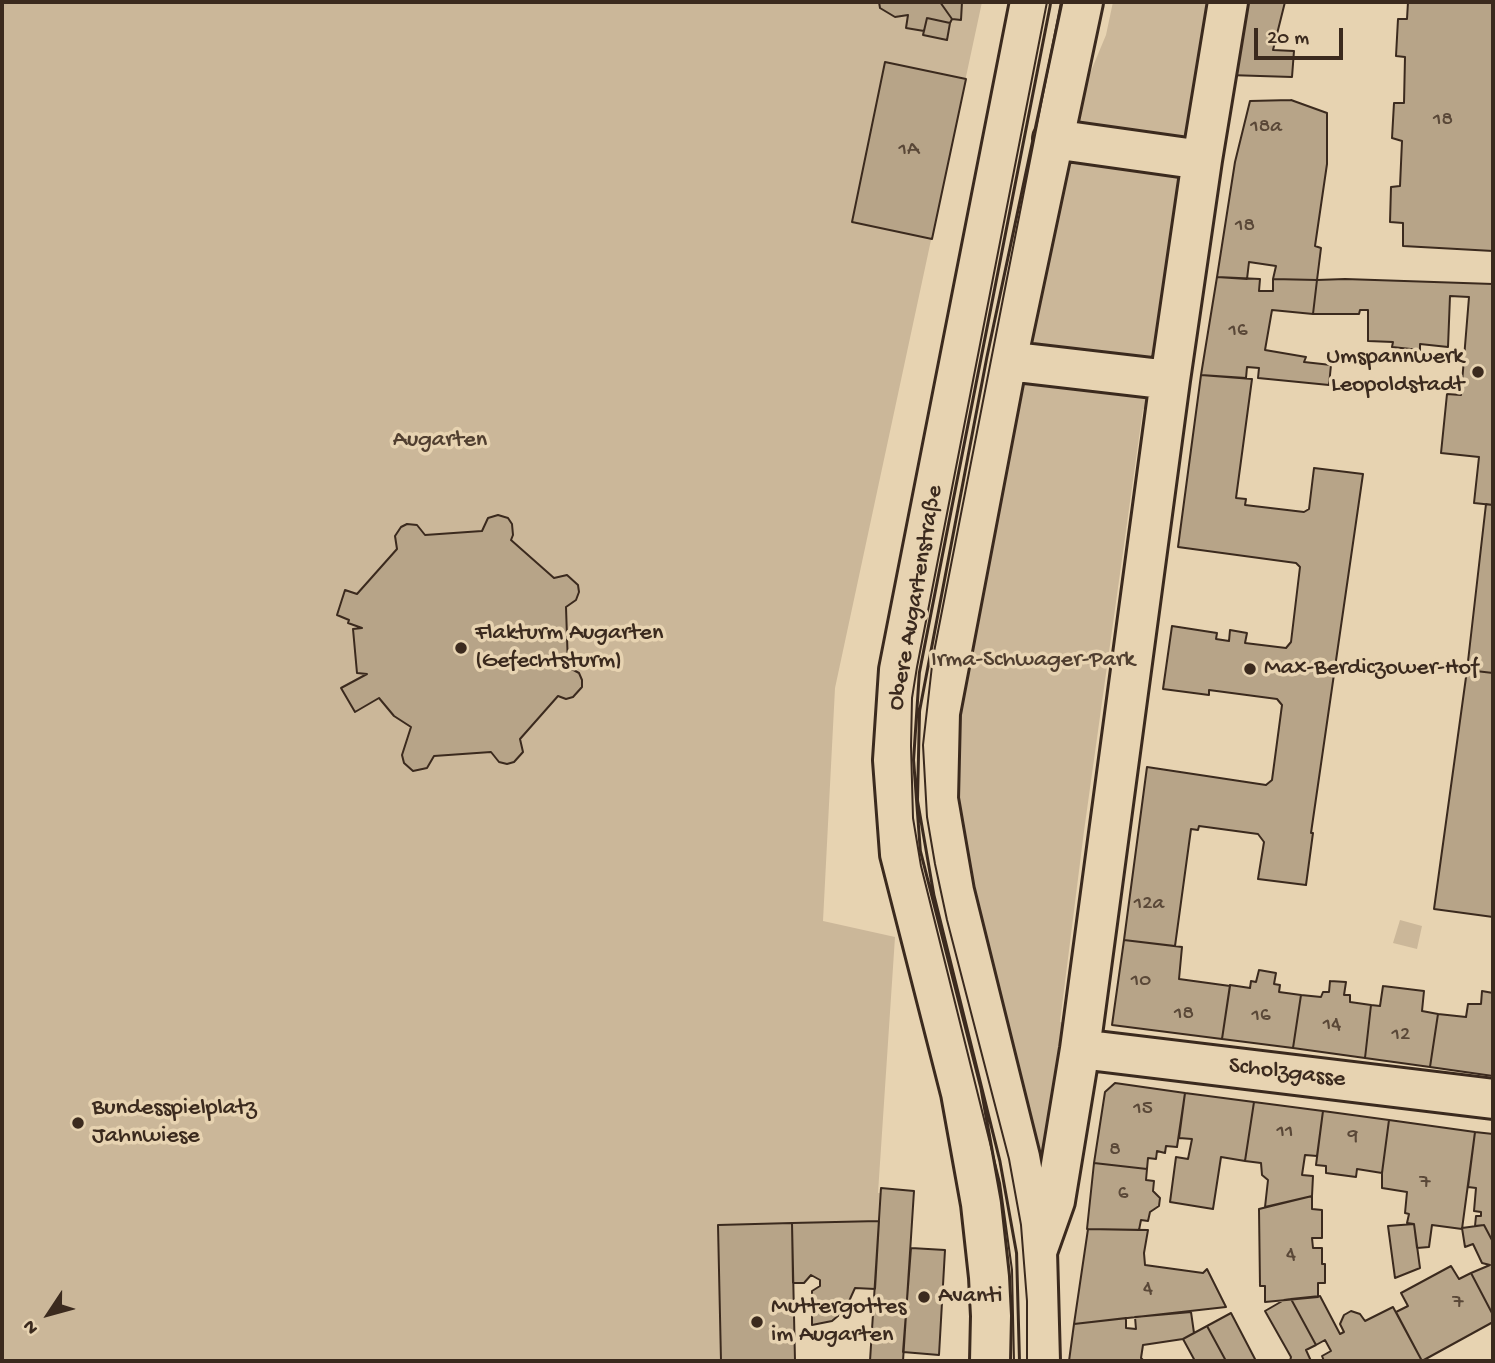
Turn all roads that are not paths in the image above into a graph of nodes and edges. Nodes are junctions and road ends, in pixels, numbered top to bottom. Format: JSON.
{"nodes":[{"id":1,"x":1030,"y":2,"type":"edge"},
{"id":2,"x":1083,"y":2,"type":"edge"},
{"id":3,"x":1228,"y":2,"type":"edge"},
{"id":4,"x":1053,"y":139,"type":"junction"},
{"id":5,"x":1202,"y":160,"type":"junction"},
{"id":6,"x":1007,"y":361,"type":"junction"},
{"id":7,"x":1170,"y":380,"type":"junction"},
{"id":8,"x":1080,"y":1049,"type":"junction"},
{"id":9,"x":1493,"y":1099,"type":"edge"},
{"id":10,"x":1037,"y":1251,"type":"junction"},
{"id":11,"x":990,"y":1361,"type":"edge"},
{"id":12,"x":1040,"y":1361,"type":"edge"}],
"edges":[{"from":1,"to":11,"type":"street","name":"Obere Augartenstraße"},
{"from":2,"to":4,"type":"street","name":"Obere Augartenstraße"},
{"from":3,"to":5,"type":"street","name":"Obere Augartenstraße"},
{"from":4,"to":5,"type":"street"},
{"from":4,"to":6,"type":"street","name":"Obere Augartenstraße"},
{"from":5,"to":7,"type":"street","name":"Obere Augartenstraße"},
{"from":6,"to":7,"type":"street"},
{"from":6,"to":10,"type":"street","name":"Obere Augartenstraße"},
{"from":7,"to":8,"type":"street","name":"Obere Augartenstraße"},
{"from":8,"to":9,"type":"street","name":"Scholzgasse"},
{"from":8,"to":10,"type":"street","name":"Obere Augartenstraße"},
{"from":10,"to":12,"type":"street","name":"Obere Augartenstraße"}]}
